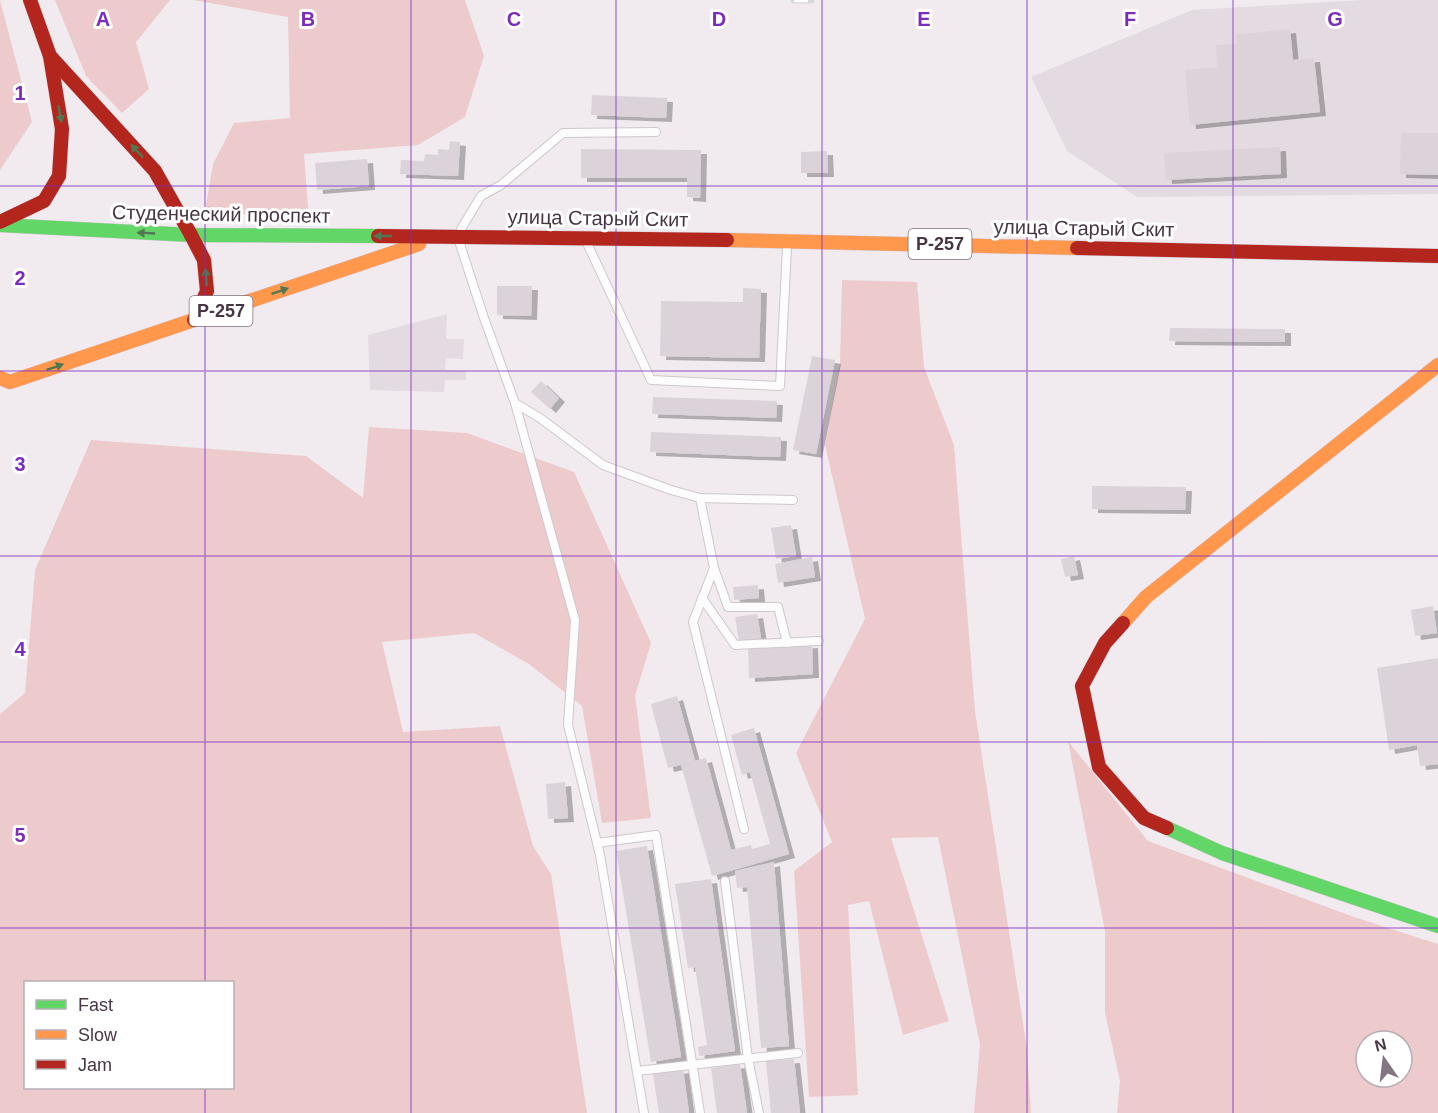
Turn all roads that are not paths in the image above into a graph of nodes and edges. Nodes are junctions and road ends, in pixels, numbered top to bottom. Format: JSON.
{"nodes":[{"id":1,"x":30,"y":0,"type":"edge"},
{"id":2,"x":50,"y":56,"type":"junction"},
{"id":3,"x":656,"y":132,"type":"dead end"},
{"id":4,"x":0,"y":224,"type":"edge"},
{"id":5,"x":191,"y":235,"type":"junction"},
{"id":6,"x":457,"y":235,"type":"junction"},
{"id":7,"x":442,"y":237,"type":"junction"},
{"id":8,"x":585,"y":237,"type":"junction"},
{"id":9,"x":787,"y":241,"type":"junction"},
{"id":10,"x":1438,"y":256,"type":"edge"},
{"id":11,"x":194,"y":320,"type":"junction"},
{"id":12,"x":1438,"y":365,"type":"edge"},
{"id":13,"x":3,"y":382,"type":"edge"},
{"id":14,"x":515,"y":403,"type":"junction"},
{"id":15,"x":700,"y":498,"type":"junction"},
{"id":16,"x":793,"y":500,"type":"dead end"},
{"id":17,"x":714,"y":568,"type":"junction"},
{"id":18,"x":702,"y":598,"type":"junction"},
{"id":19,"x":819,"y":641,"type":"dead end"},
{"id":20,"x":787,"y":643,"type":"junction"},
{"id":21,"x":744,"y":829,"type":"dead end"},
{"id":22,"x":597,"y":843,"type":"junction"},
{"id":23,"x":725,"y":881,"type":"dead end"},
{"id":24,"x":1438,"y":926,"type":"edge"},
{"id":25,"x":798,"y":1053,"type":"dead end"},
{"id":26,"x":748,"y":1058,"type":"junction"},
{"id":27,"x":691,"y":1064,"type":"junction"},
{"id":28,"x":637,"y":1071,"type":"junction"},
{"id":29,"x":644,"y":1113,"type":"edge"},
{"id":30,"x":700,"y":1113,"type":"edge"},
{"id":31,"x":759,"y":1113,"type":"edge"}],
"edges":[{"from":1,"to":2,"type":"main road"},
{"from":2,"to":4,"type":"main road","one_way":true},
{"from":5,"to":2,"type":"main road","one_way":true},
{"from":3,"to":6,"type":"lane"},
{"from":5,"to":4,"type":"main road","name":"Студенческий проспект","number":"Р-257","one_way":true},
{"from":7,"to":5,"type":"main road","name":"Студенческий проспект","number":"Р-257","one_way":true},
{"from":11,"to":5,"type":"main road","number":"Р-257","one_way":true},
{"from":6,"to":7,"type":"main road","name":"улица Старый Скит","number":"Р-257"},
{"from":6,"to":8,"type":"main road","name":"улица Старый Скит","number":"Р-257"},
{"from":6,"to":14,"type":"lane"},
{"from":11,"to":7,"type":"main road","number":"Р-257","one_way":true},
{"from":8,"to":9,"type":"main road","name":"улица Старый Скит","number":"Р-257"},
{"from":8,"to":9,"type":"lane"},
{"from":9,"to":10,"type":"main road","name":"улица Старый Скит","number":"Р-257"},
{"from":13,"to":11,"type":"main road","number":"Р-257","one_way":true},
{"from":12,"to":24,"type":"main road"},
{"from":14,"to":15,"type":"lane"},
{"from":14,"to":22,"type":"lane"},
{"from":15,"to":16,"type":"lane"},
{"from":15,"to":17,"type":"lane"},
{"from":17,"to":18,"type":"lane"},
{"from":17,"to":20,"type":"lane"},
{"from":18,"to":20,"type":"lane"},
{"from":18,"to":21,"type":"lane"},
{"from":19,"to":20,"type":"lane"},
{"from":22,"to":27,"type":"lane"},
{"from":22,"to":28,"type":"lane"},
{"from":23,"to":26,"type":"lane"},
{"from":25,"to":26,"type":"lane"},
{"from":26,"to":27,"type":"lane"},
{"from":26,"to":31,"type":"lane"},
{"from":27,"to":28,"type":"lane"},
{"from":27,"to":30,"type":"lane"},
{"from":28,"to":29,"type":"lane"}]}
